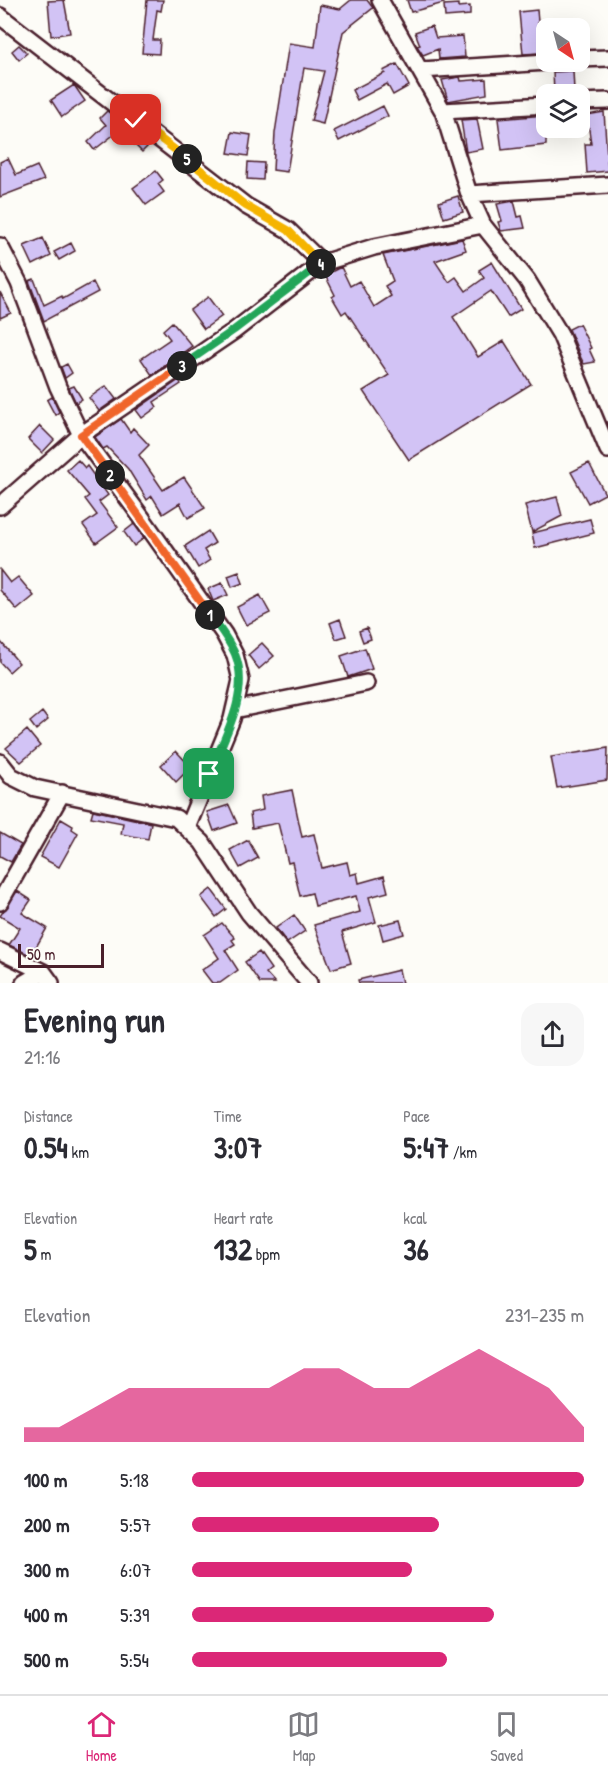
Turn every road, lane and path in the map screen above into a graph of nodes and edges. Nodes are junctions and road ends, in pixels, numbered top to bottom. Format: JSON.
{"nodes":[{"id":1,"x":380,"y":0,"type":"edge"},
{"id":2,"x":0,"y":16,"type":"edge"},
{"id":3,"x":608,"y":58,"type":"edge"},
{"id":4,"x":590,"y":59,"type":"edge"},
{"id":5,"x":536,"y":63,"type":"edge"},
{"id":6,"x":421,"y":70,"type":"junction"},
{"id":7,"x":608,"y":101,"type":"edge"},
{"id":8,"x":590,"y":102,"type":"edge"},
{"id":9,"x":536,"y":106,"type":"edge"},
{"id":10,"x":443,"y":111,"type":"junction"},
{"id":11,"x":608,"y":185,"type":"edge"},
{"id":12,"x":469,"y":194,"type":"junction"},
{"id":13,"x":483,"y":225,"type":"junction"},
{"id":14,"x":0,"y":246,"type":"edge"},
{"id":15,"x":322,"y":263,"type":"junction"},
{"id":16,"x":81,"y":435,"type":"junction"},
{"id":17,"x":608,"y":450,"type":"edge"},
{"id":18,"x":0,"y":506,"type":"edge"},
{"id":19,"x":366,"y":683,"type":"dead end"},
{"id":20,"x":234,"y":710,"type":"junction"},
{"id":21,"x":1,"y":767,"type":"edge"},
{"id":22,"x":62,"y":793,"type":"junction"},
{"id":23,"x":187,"y":828,"type":"junction"},
{"id":24,"x":0,"y":902,"type":"edge"},
{"id":25,"x":0,"y":951,"type":"edge"},
{"id":26,"x":47,"y":977,"type":"edge"},
{"id":27,"x":24,"y":983,"type":"edge"},
{"id":28,"x":309,"y":983,"type":"edge"}],
"edges":[{"from":1,"to":6,"type":"street"},
{"from":2,"to":15,"type":"street"},
{"from":3,"to":4,"type":"street"},
{"from":5,"to":6,"type":"street"},
{"from":6,"to":10,"type":"street"},
{"from":7,"to":8,"type":"street"},
{"from":9,"to":10,"type":"street"},
{"from":10,"to":12,"type":"street"},
{"from":11,"to":12,"type":"street"},
{"from":12,"to":13,"type":"street"},
{"from":13,"to":15,"type":"street"},
{"from":13,"to":17,"type":"street"},
{"from":14,"to":16,"type":"street"},
{"from":15,"to":16,"type":"street"},
{"from":16,"to":18,"type":"street"},
{"from":16,"to":20,"type":"street"},
{"from":19,"to":20,"type":"street"},
{"from":20,"to":23,"type":"street"},
{"from":21,"to":22,"type":"street"},
{"from":22,"to":23,"type":"street"},
{"from":22,"to":24,"type":"street"},
{"from":23,"to":28,"type":"street"},
{"from":25,"to":26,"type":"street"},
{"from":26,"to":27,"type":"street"}]}
